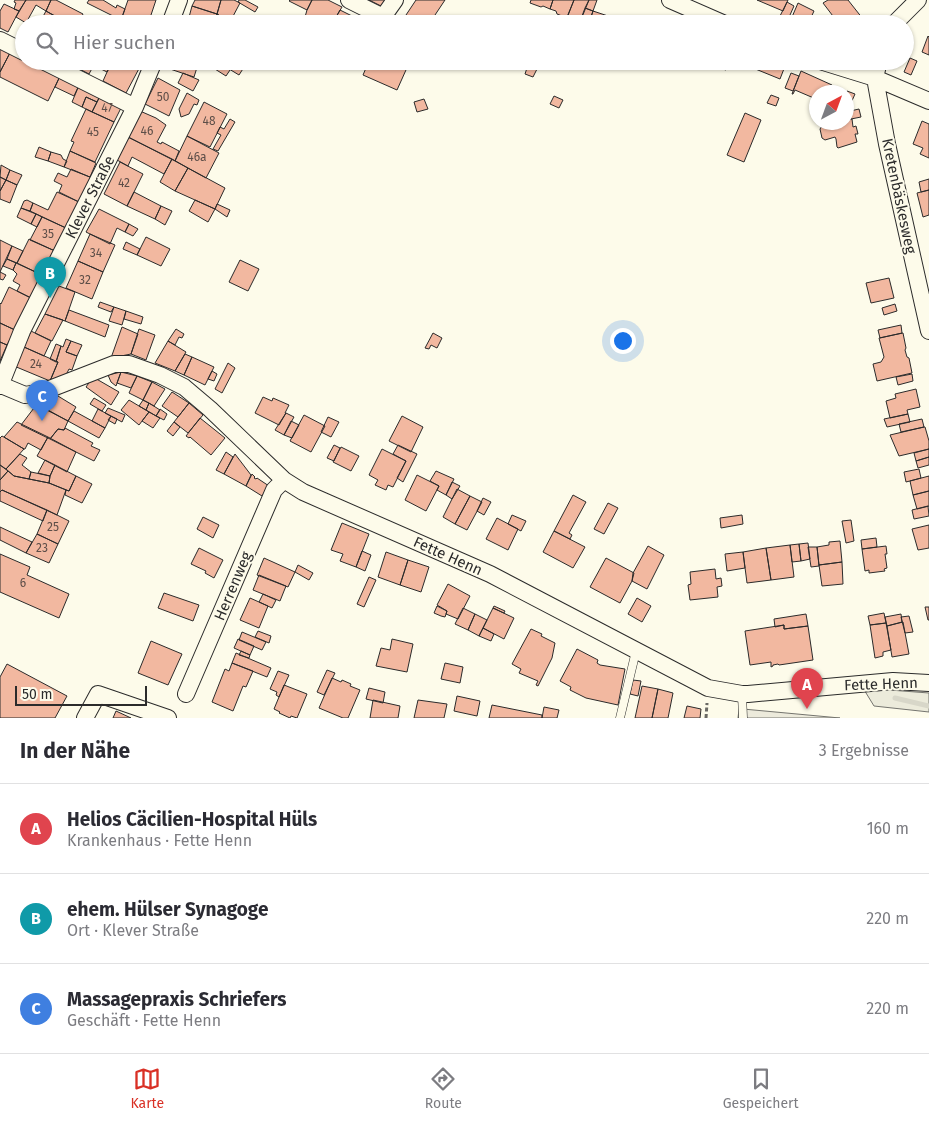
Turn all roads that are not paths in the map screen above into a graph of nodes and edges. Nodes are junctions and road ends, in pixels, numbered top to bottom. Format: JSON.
{"nodes":[{"id":1,"x":179,"y":0,"type":"edge"},
{"id":2,"x":349,"y":0,"type":"edge"},
{"id":3,"x":395,"y":0,"type":"edge"},
{"id":4,"x":670,"y":0,"type":"edge"},
{"id":5,"x":918,"y":0,"type":"edge"},
{"id":6,"x":173,"y":15,"type":"edge"},
{"id":7,"x":379,"y":15,"type":"edge"},
{"id":8,"x":384,"y":15,"type":"edge"},
{"id":9,"x":704,"y":15,"type":"edge"},
{"id":10,"x":903,"y":15,"type":"edge"},
{"id":11,"x":0,"y":40,"type":"edge"},
{"id":12,"x":15,"y":48,"type":"edge"},
{"id":13,"x":61,"y":70,"type":"edge"},
{"id":14,"x":150,"y":70,"type":"edge"},
{"id":15,"x":849,"y":70,"type":"edge"},
{"id":16,"x":877,"y":70,"type":"edge"},
{"id":17,"x":875,"y":78,"type":"junction"},
{"id":18,"x":929,"y":101,"type":"edge"},
{"id":19,"x":135,"y":108,"type":"junction"},
{"id":20,"x":929,"y":331,"type":"edge"},
{"id":21,"x":0,"y":385,"type":"edge"},
{"id":22,"x":284,"y":480,"type":"junction"},
{"id":23,"x":636,"y":650,"type":"junction"},
{"id":24,"x":929,"y":683,"type":"edge"},
{"id":25,"x":186,"y":694,"type":"dead end"},
{"id":26,"x":742,"y":694,"type":"junction"},
{"id":27,"x":85,"y":718,"type":"edge"},
{"id":28,"x":168,"y":718,"type":"edge"},
{"id":29,"x":620,"y":718,"type":"edge"},
{"id":30,"x":744,"y":718,"type":"edge"}],
"edges":[{"from":1,"to":6,"type":"street"},
{"from":2,"to":7,"type":"street"},
{"from":3,"to":8,"type":"street"},
{"from":4,"to":9,"type":"street"},
{"from":5,"to":10,"type":"street"},
{"from":11,"to":12,"type":"street"},
{"from":13,"to":19,"type":"street"},
{"from":14,"to":19,"type":"street","name":"Klever Straße"},
{"from":15,"to":17,"type":"street"},
{"from":16,"to":17,"type":"street","name":"Kretenbäskesweg"},
{"from":17,"to":18,"type":"street"},
{"from":17,"to":20,"type":"street","name":"Kretenbäskesweg"},
{"from":19,"to":21,"type":"street","name":"Klever Straße"},
{"from":21,"to":22,"type":"street","name":"Fette Henn"},
{"from":22,"to":23,"type":"street","name":"Fette Henn"},
{"from":22,"to":25,"type":"street","name":"Herrenweg"},
{"from":23,"to":26,"type":"street","name":"Fette Henn"},
{"from":23,"to":29,"type":"lane"},
{"from":24,"to":26,"type":"street","name":"Fette Henn"},
{"from":26,"to":30,"type":"lane"},
{"from":27,"to":28,"type":"street"}]}
